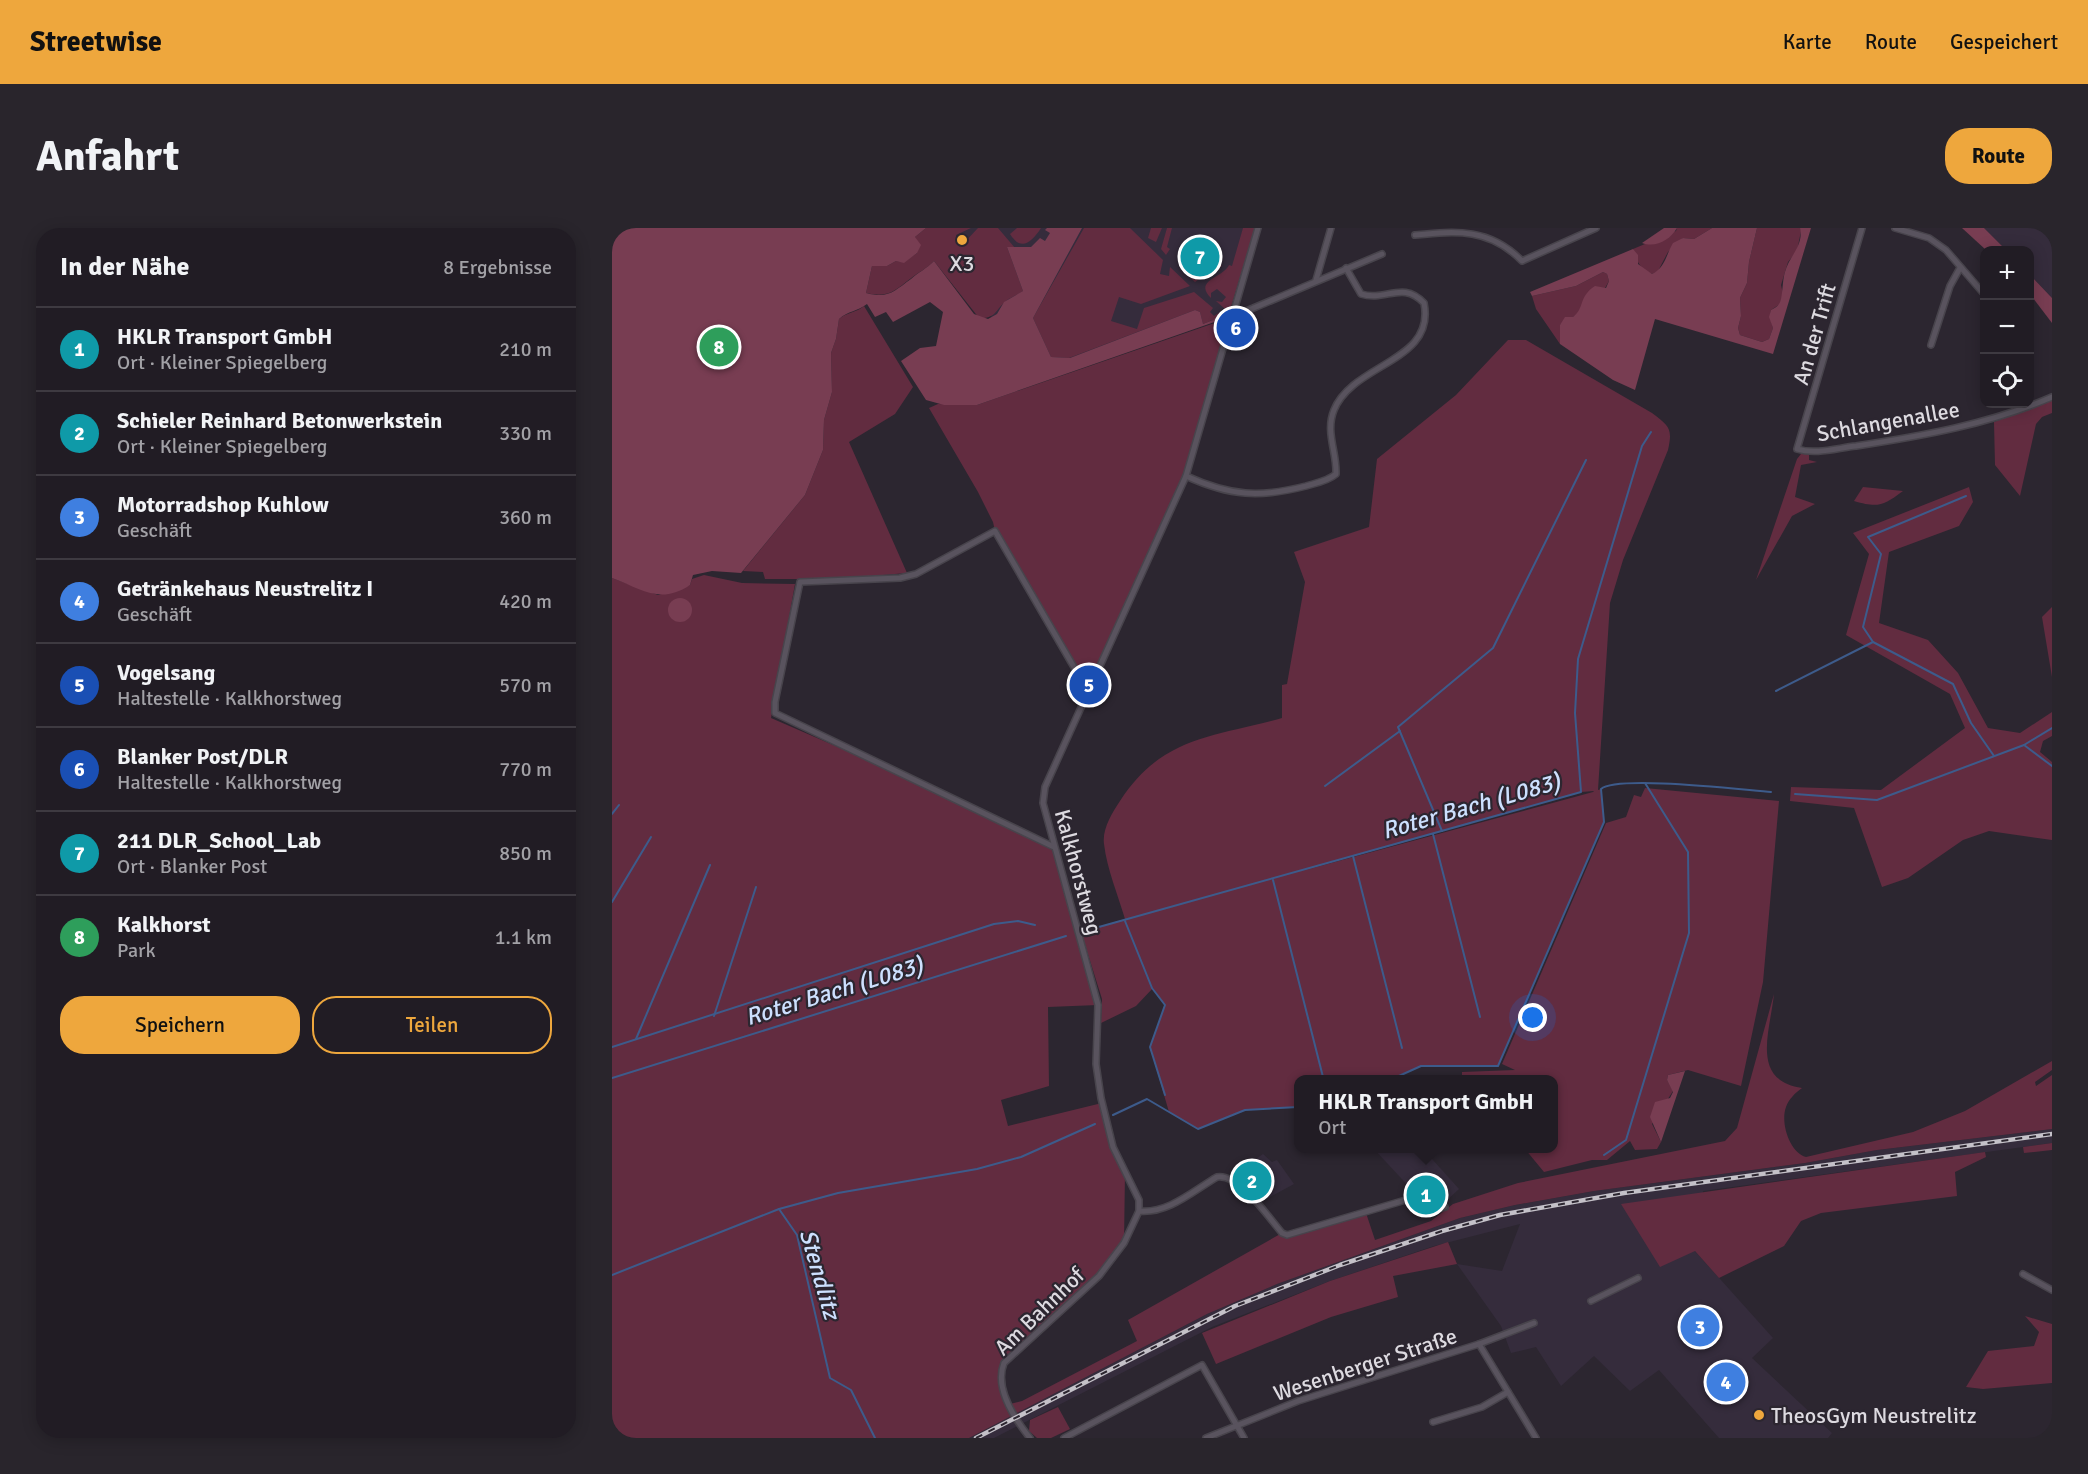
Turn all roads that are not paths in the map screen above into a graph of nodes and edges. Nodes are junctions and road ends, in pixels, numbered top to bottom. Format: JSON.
{"nodes":[{"id":1,"x":1258,"y":228,"type":"edge"},
{"id":2,"x":1331,"y":228,"type":"edge"},
{"id":3,"x":1596,"y":228,"type":"edge"},
{"id":4,"x":1862,"y":228,"type":"edge"},
{"id":5,"x":1895,"y":228,"type":"edge"},
{"id":6,"x":1415,"y":235,"type":"dead end"},
{"id":7,"x":1382,"y":254,"type":"dead end"},
{"id":8,"x":1346,"y":268,"type":"junction"},
{"id":9,"x":1960,"y":268,"type":"junction"},
{"id":10,"x":1316,"y":280,"type":"junction"},
{"id":11,"x":1980,"y":290,"type":"edge"},
{"id":12,"x":1232,"y":317,"type":"junction"},
{"id":13,"x":1931,"y":345,"type":"dead end"},
{"id":14,"x":2052,"y":398,"type":"edge"},
{"id":15,"x":1797,"y":449,"type":"joint"},
{"id":16,"x":1186,"y":476,"type":"junction"},
{"id":17,"x":1089,"y":693,"type":"junction"},
{"id":18,"x":1054,"y":847,"type":"junction"},
{"id":19,"x":1445,"y":1207,"type":"dead end"},
{"id":20,"x":1139,"y":1211,"type":"junction"},
{"id":21,"x":2023,"y":1274,"type":"dead end"},
{"id":22,"x":1638,"y":1278,"type":"dead end"},
{"id":23,"x":2052,"y":1290,"type":"edge"},
{"id":24,"x":1591,"y":1301,"type":"dead end"},
{"id":25,"x":1534,"y":1323,"type":"dead end"},
{"id":26,"x":1479,"y":1344,"type":"junction"},
{"id":27,"x":1508,"y":1392,"type":"junction"},
{"id":28,"x":1433,"y":1422,"type":"dead end"},
{"id":29,"x":1235,"y":1424,"type":"junction"},
{"id":30,"x":1073,"y":1436,"type":"edge"},
{"id":31,"x":1030,"y":1438,"type":"edge"},
{"id":32,"x":1064,"y":1438,"type":"edge"},
{"id":33,"x":1206,"y":1438,"type":"edge"},
{"id":34,"x":1244,"y":1438,"type":"edge"},
{"id":35,"x":1536,"y":1438,"type":"edge"}],
"edges":[{"from":1,"to":12,"type":"street","name":"Kalkhorstweg"},
{"from":2,"to":10,"type":"street"},
{"from":3,"to":6,"type":"street"},
{"from":4,"to":15,"type":"street","name":"An der Trift"},
{"from":5,"to":9,"type":"street"},
{"from":7,"to":8,"type":"street"},
{"from":8,"to":10,"type":"street"},
{"from":8,"to":16,"type":"street"},
{"from":9,"to":11,"type":"street"},
{"from":9,"to":13,"type":"street"},
{"from":10,"to":12,"type":"street"},
{"from":12,"to":16,"type":"street","name":"Kalkhorstweg"},
{"from":14,"to":15,"type":"street","name":"Schlangenallee"},
{"from":16,"to":17,"type":"street","name":"Kalkhorstweg"},
{"from":17,"to":18,"type":"street","name":"Kalkhorstweg"},
{"from":17,"to":18,"type":"street"},
{"from":18,"to":20,"type":"street","name":"Kalkhorstweg"},
{"from":19,"to":20,"type":"street"},
{"from":20,"to":31,"type":"street","name":"Am Bahnhof"},
{"from":21,"to":23,"type":"street"},
{"from":22,"to":24,"type":"street"},
{"from":25,"to":26,"type":"street","name":"Wesenberger Straße"},
{"from":26,"to":27,"type":"street"},
{"from":26,"to":29,"type":"street","name":"Wesenberger Straße"},
{"from":27,"to":28,"type":"street"},
{"from":27,"to":35,"type":"street"},
{"from":29,"to":30,"type":"street"},
{"from":29,"to":33,"type":"street","name":"Wesenberger Straße"},
{"from":29,"to":34,"type":"street"},
{"from":30,"to":32,"type":"street"}]}
